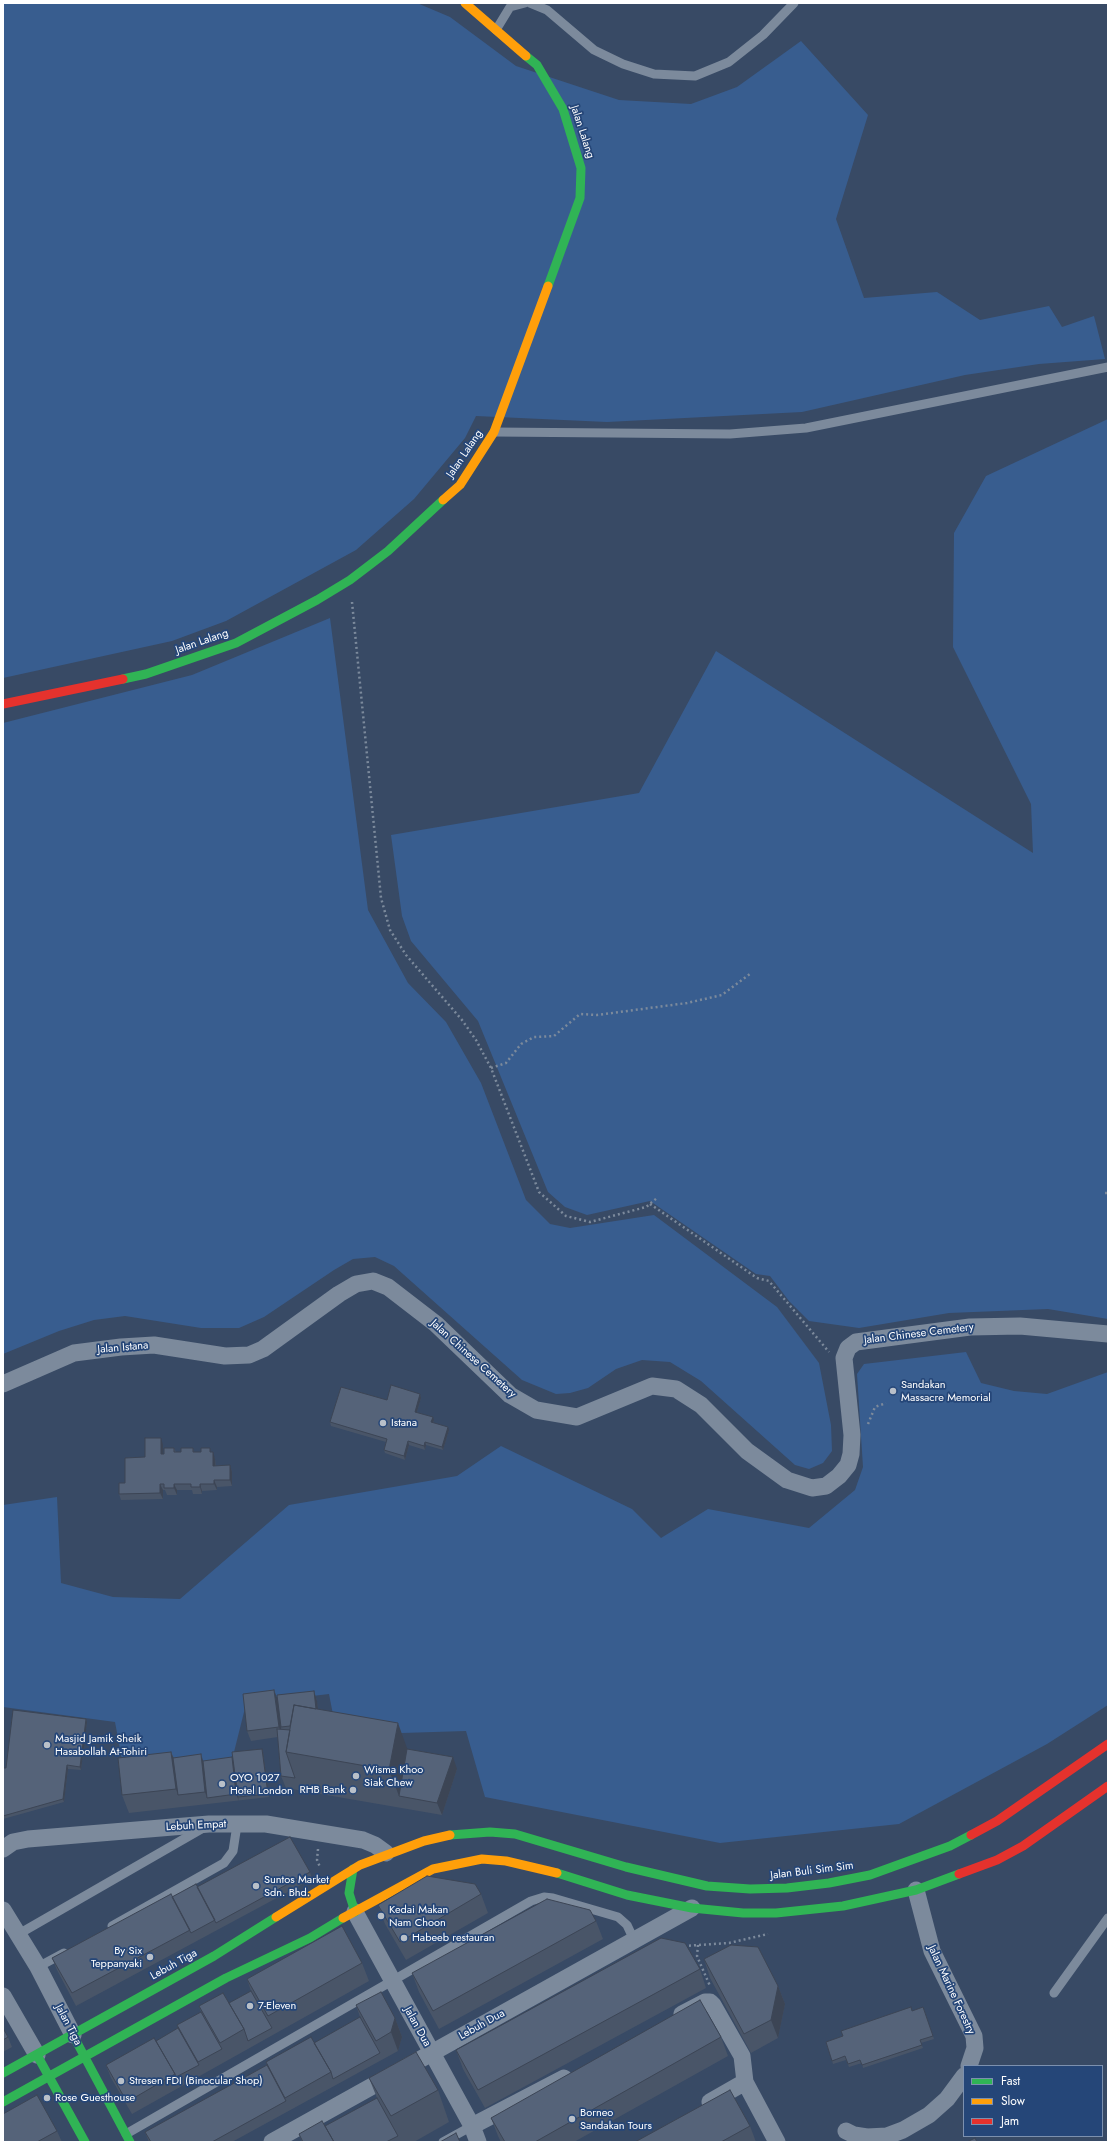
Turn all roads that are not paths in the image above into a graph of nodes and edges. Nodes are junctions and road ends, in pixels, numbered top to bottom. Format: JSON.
{"nodes":[{"id":1,"x":465,"y":3,"type":"edge"},
{"id":2,"x":525,"y":3,"type":"edge"},
{"id":3,"x":530,"y":3,"type":"edge"},
{"id":4,"x":794,"y":3,"type":"edge"},
{"id":5,"x":496,"y":30,"type":"junction"},
{"id":6,"x":1108,"y":367,"type":"edge"},
{"id":7,"x":494,"y":432,"type":"junction"},
{"id":8,"x":3,"y":704,"type":"edge"},
{"id":9,"x":1108,"y":1334,"type":"edge"},
{"id":10,"x":249,"y":1355,"type":"joint"},
{"id":11,"x":3,"y":1384,"type":"edge"},
{"id":12,"x":1108,"y":1744,"type":"edge"},
{"id":13,"x":1108,"y":1786,"type":"edge"},
{"id":14,"x":209,"y":1824,"type":"junction"},
{"id":15,"x":237,"y":1825,"type":"junction"},
{"id":16,"x":3,"y":1849,"type":"edge"},
{"id":17,"x":386,"y":1853,"type":"junction"},
{"id":18,"x":353,"y":1869,"type":"junction"},
{"id":19,"x":916,"y":1890,"type":"junction"},
{"id":20,"x":692,"y":1908,"type":"junction"},
{"id":21,"x":3,"y":1910,"type":"edge"},
{"id":22,"x":355,"y":1912,"type":"junction"},
{"id":23,"x":1108,"y":1918,"type":"edge"},
{"id":24,"x":107,"y":1929,"type":"edge"},
{"id":25,"x":17,"y":1935,"type":"junction"},
{"id":26,"x":634,"y":1940,"type":"junction"},
{"id":27,"x":72,"y":1948,"type":"edge"},
{"id":28,"x":38,"y":1967,"type":"junction"},
{"id":29,"x":392,"y":1981,"type":"junction"},
{"id":30,"x":1054,"y":1993,"type":"dead end"},
{"id":31,"x":3,"y":1996,"type":"edge"},
{"id":32,"x":670,"y":2021,"type":"edge"},
{"id":33,"x":73,"y":2035,"type":"junction"},
{"id":34,"x":432,"y":2053,"type":"junction"},
{"id":35,"x":37,"y":2055,"type":"junction"},
{"id":36,"x":85,"y":2057,"type":"junction"},
{"id":37,"x":969,"y":2065,"type":"edge"},
{"id":38,"x":578,"y":2070,"type":"edge"},
{"id":39,"x":3,"y":2074,"type":"edge"},
{"id":40,"x":49,"y":2077,"type":"junction"},
{"id":41,"x":963,"y":2077,"type":"edge"},
{"id":42,"x":745,"y":2082,"type":"junction"},
{"id":43,"x":3,"y":2102,"type":"edge"},
{"id":44,"x":698,"y":2108,"type":"edge"},
{"id":45,"x":846,"y":2131,"type":"dead end"},
{"id":46,"x":475,"y":2134,"type":"edge"},
{"id":47,"x":128,"y":2138,"type":"edge"},
{"id":48,"x":85,"y":2142,"type":"edge"},
{"id":49,"x":272,"y":2142,"type":"edge"},
{"id":50,"x":443,"y":2142,"type":"edge"},
{"id":51,"x":777,"y":2142,"type":"edge"}],
"edges":[{"from":1,"to":5,"type":"main road","name":"Jalan Lalang"},
{"from":2,"to":5,"type":"lane"},
{"from":3,"to":4,"type":"lane"},
{"from":5,"to":7,"type":"main road","name":"Jalan Lalang"},
{"from":6,"to":7,"type":"lane"},
{"from":7,"to":8,"type":"main road","name":"Jalan Lalang"},
{"from":9,"to":10,"type":"street","name":"Jalan Chinese Cemetery"},
{"from":10,"to":11,"type":"street","name":"Jalan Istana"},
{"from":12,"to":17,"type":"main road","name":"Jalan Buli Sim Sim"},
{"from":13,"to":19,"type":"main road"},
{"from":14,"to":15,"type":"street","name":"Lebuh Empat"},
{"from":14,"to":16,"type":"street","name":"Lebuh Empat"},
{"from":14,"to":25,"type":"lane"},
{"from":15,"to":17,"type":"street","name":"Lebuh Empat"},
{"from":15,"to":24,"type":"lane"},
{"from":17,"to":18,"type":"main road","name":"Jalan Buli Sim Sim"},
{"from":18,"to":22,"type":"main road"},
{"from":18,"to":33,"type":"main road","name":"Lebuh Tiga"},
{"from":19,"to":20,"type":"main road"},
{"from":19,"to":37,"type":"street","name":"Jalan Marine Forestry"},
{"from":20,"to":22,"type":"main road"},
{"from":20,"to":26,"type":"street","name":"Lebuh Dua"},
{"from":21,"to":25,"type":"street","name":"Jalan Tiga"},
{"from":22,"to":29,"type":"street","name":"Jalan Dua"},
{"from":22,"to":36,"type":"main road"},
{"from":23,"to":30,"type":"lane"},
{"from":25,"to":28,"type":"street","name":"Jalan Tiga"},
{"from":26,"to":29,"type":"lane"},
{"from":26,"to":34,"type":"street","name":"Lebuh Dua"},
{"from":27,"to":28,"type":"lane"},
{"from":28,"to":33,"type":"street","name":"Jalan Tiga"},
{"from":29,"to":34,"type":"street","name":"Jalan Dua"},
{"from":29,"to":47,"type":"lane"},
{"from":31,"to":35,"type":"street"},
{"from":32,"to":42,"type":"street"},
{"from":33,"to":35,"type":"main road","name":"Lebuh Tiga"},
{"from":33,"to":36,"type":"main road","name":"Jalan Tiga"},
{"from":34,"to":46,"type":"street","name":"Jalan Dua"},
{"from":34,"to":49,"type":"street","name":"Lebuh Dua"},
{"from":35,"to":39,"type":"main road","name":"Lebuh Tiga"},
{"from":35,"to":40,"type":"main road"},
{"from":36,"to":40,"type":"main road"},
{"from":36,"to":47,"type":"main road","name":"Jalan Tiga"},
{"from":38,"to":46,"type":"street"},
{"from":40,"to":43,"type":"main road"},
{"from":40,"to":48,"type":"main road"},
{"from":41,"to":45,"type":"street"},
{"from":42,"to":44,"type":"street"},
{"from":42,"to":51,"type":"street"},
{"from":46,"to":50,"type":"lane"}]}
